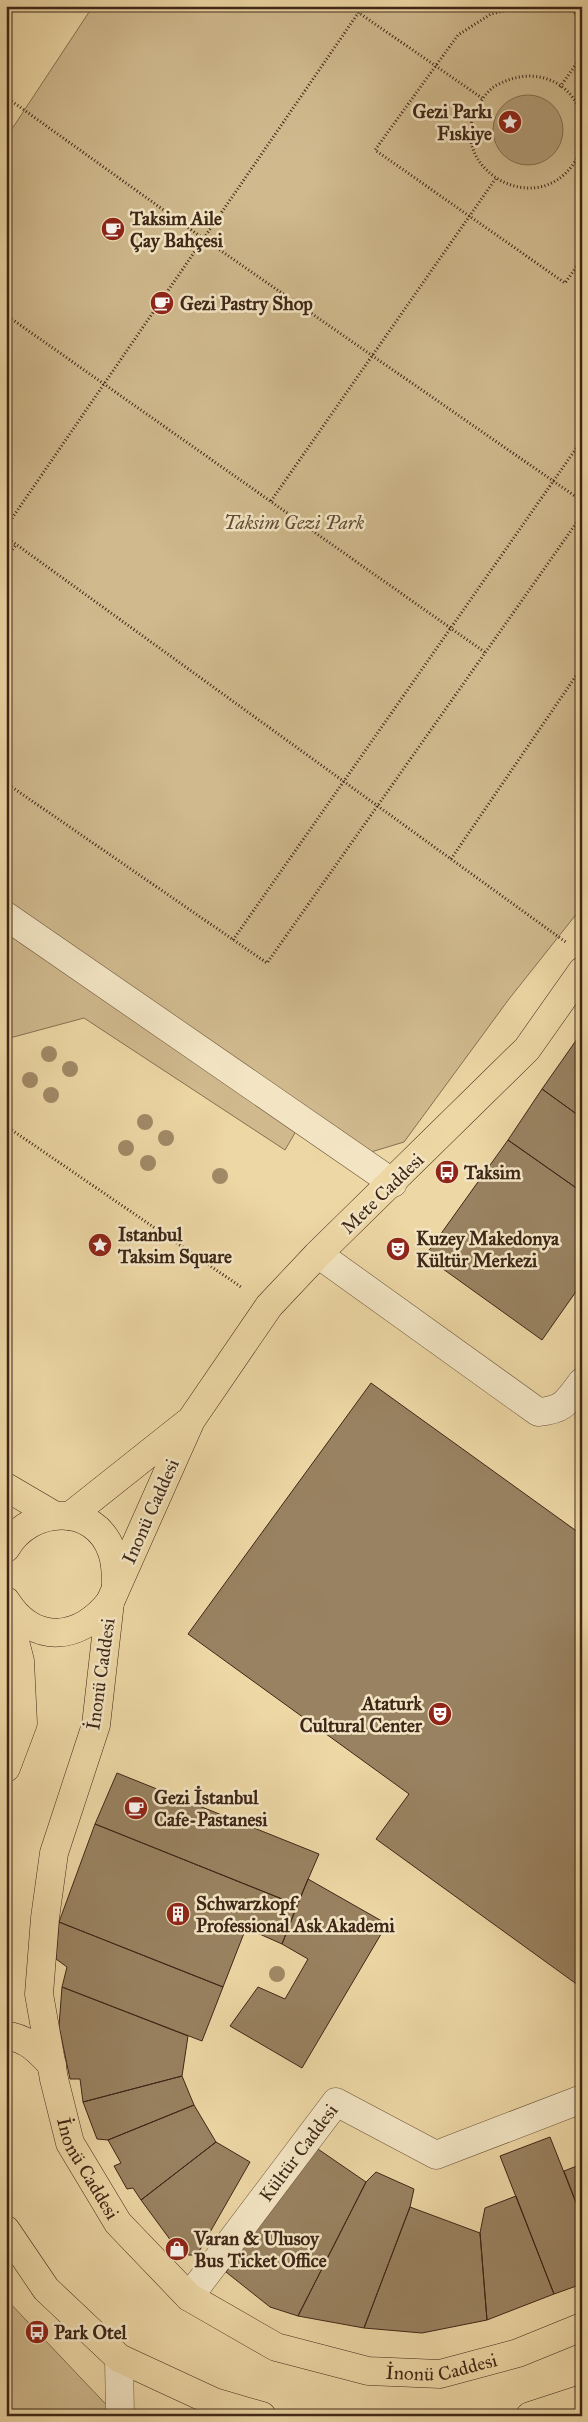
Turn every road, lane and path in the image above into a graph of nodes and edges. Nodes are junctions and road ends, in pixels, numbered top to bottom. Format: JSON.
{"nodes":[{"id":1,"x":349,"y":6,"type":"edge"},
{"id":2,"x":363,"y":6,"type":"edge"},
{"id":3,"x":524,"y":6,"type":"edge"},
{"id":4,"x":540,"y":6,"type":"edge"},
{"id":5,"x":358,"y":13,"type":"junction"},
{"id":6,"x":582,"y":16,"type":"edge"},
{"id":7,"x":582,"y":56,"type":"edge"},
{"id":8,"x":434,"y":65,"type":"junction"},
{"id":9,"x":560,"y":86,"type":"junction"},
{"id":10,"x":6,"y":97,"type":"edge"},
{"id":11,"x":482,"y":98,"type":"junction"},
{"id":12,"x":582,"y":116,"type":"edge"},
{"id":13,"x":582,"y":148,"type":"edge"},
{"id":14,"x":576,"y":163,"type":"junction"},
{"id":15,"x":582,"y":168,"type":"edge"},
{"id":16,"x":496,"y":178,"type":"junction"},
{"id":17,"x":470,"y":216,"type":"junction"},
{"id":18,"x":204,"y":239,"type":"junction"},
{"id":19,"x":582,"y":259,"type":"edge"},
{"id":20,"x":6,"y":315,"type":"edge"},
{"id":21,"x":372,"y":356,"type":"junction"},
{"id":22,"x":105,"y":384,"type":"junction"},
{"id":23,"x":582,"y":440,"type":"edge"},
{"id":24,"x":553,"y":481,"type":"junction"},
{"id":25,"x":270,"y":501,"type":"junction"},
{"id":26,"x":582,"y":501,"type":"edge"},
{"id":27,"x":582,"y":515,"type":"edge"},
{"id":28,"x":6,"y":527,"type":"edge"},
{"id":29,"x":6,"y":538,"type":"edge"},
{"id":30,"x":16,"y":545,"type":"junction"},
{"id":31,"x":6,"y":558,"type":"edge"},
{"id":32,"x":451,"y":628,"type":"junction"},
{"id":33,"x":486,"y":653,"type":"junction"},
{"id":34,"x":582,"y":667,"type":"edge"},
{"id":35,"x":344,"y":782,"type":"junction"},
{"id":36,"x":6,"y":783,"type":"edge"},
{"id":37,"x":379,"y":807,"type":"junction"},
{"id":38,"x":451,"y":859,"type":"junction"},
{"id":39,"x":6,"y":916,"type":"edge"},
{"id":40,"x":233,"y":940,"type":"junction"},
{"id":41,"x":578,"y":960,"type":"edge"},
{"id":42,"x":6,"y":1126,"type":"edge"},
{"id":43,"x":393,"y":1183,"type":"junction"},
{"id":44,"x":318,"y":1254,"type":"junction"},
{"id":45,"x":269,"y":1306,"type":"junction"},
{"id":46,"x":582,"y":1382,"type":"edge"},
{"id":47,"x":191,"y":1420,"type":"junction"},
{"id":48,"x":6,"y":1487,"type":"edge"},
{"id":49,"x":61,"y":1515,"type":"junction"},
{"id":50,"x":6,"y":1548,"type":"edge"},
{"id":51,"x":113,"y":1594,"type":"junction"},
{"id":52,"x":6,"y":1601,"type":"edge"},
{"id":53,"x":6,"y":1606,"type":"edge"},
{"id":54,"x":6,"y":1768,"type":"edge"},
{"id":55,"x":6,"y":2036,"type":"edge"},
{"id":56,"x":52,"y":2065,"type":"junction"},
{"id":57,"x":582,"y":2099,"type":"edge"},
{"id":58,"x":6,"y":2230,"type":"edge"},
{"id":59,"x":189,"y":2297,"type":"junction"},
{"id":60,"x":582,"y":2327,"type":"edge"},
{"id":61,"x":119,"y":2358,"type":"junction"},
{"id":62,"x":582,"y":2398,"type":"edge"},
{"id":63,"x":120,"y":2416,"type":"edge"},
{"id":64,"x":262,"y":2416,"type":"edge"},
{"id":65,"x":530,"y":2416,"type":"edge"}],
"edges":[{"from":1,"to":5,"type":"path"},
{"from":2,"to":5,"type":"path"},
{"from":3,"to":8,"type":"path"},
{"from":4,"to":6,"type":"path"},
{"from":5,"to":8,"type":"path"},
{"from":5,"to":18,"type":"path"},
{"from":7,"to":9,"type":"path"},
{"from":8,"to":11,"type":"path"},
{"from":8,"to":17,"type":"path"},
{"from":9,"to":11,"type":"path"},
{"from":9,"to":12,"type":"path"},
{"from":10,"to":18,"type":"path"},
{"from":11,"to":16,"type":"path"},
{"from":13,"to":14,"type":"path"},
{"from":14,"to":15,"type":"path"},
{"from":14,"to":16,"type":"path"},
{"from":16,"to":17,"type":"path"},
{"from":17,"to":19,"type":"path"},
{"from":17,"to":21,"type":"path"},
{"from":18,"to":21,"type":"path"},
{"from":18,"to":22,"type":"path"},
{"from":20,"to":22,"type":"path"},
{"from":21,"to":24,"type":"path"},
{"from":21,"to":25,"type":"path"},
{"from":22,"to":25,"type":"path"},
{"from":22,"to":28,"type":"path"},
{"from":23,"to":24,"type":"path"},
{"from":24,"to":26,"type":"path"},
{"from":24,"to":32,"type":"path"},
{"from":25,"to":32,"type":"path"},
{"from":27,"to":33,"type":"path"},
{"from":29,"to":30,"type":"path"},
{"from":30,"to":31,"type":"path"},
{"from":30,"to":35,"type":"path"},
{"from":32,"to":33,"type":"path"},
{"from":32,"to":35,"type":"path"},
{"from":33,"to":37,"type":"path"},
{"from":34,"to":38,"type":"path"},
{"from":35,"to":37,"type":"path"},
{"from":35,"to":40,"type":"path"},
{"from":36,"to":40,"type":"path"},
{"from":37,"to":38,"type":"path"},
{"from":37,"to":40,"type":"path"},
{"from":38,"to":41,"type":"path"},
{"from":39,"to":43,"type":"street"},
{"from":41,"to":43,"type":"main road","name":"Mete Caddesi"},
{"from":42,"to":45,"type":"path"},
{"from":43,"to":44,"type":"main road","name":"Mete Caddesi"},
{"from":44,"to":45,"type":"main road","name":"Mete Caddesi"},
{"from":44,"to":46,"type":"street"},
{"from":45,"to":47,"type":"main road","name":"Mete Caddesi"},
{"from":47,"to":49,"type":"main road"},
{"from":47,"to":51,"type":"main road","name":"Inonü Caddesi"},
{"from":48,"to":49,"type":"main road"},
{"from":49,"to":50,"type":"main road"},
{"from":49,"to":51,"type":"main road"},
{"from":51,"to":52,"type":"main road"},
{"from":51,"to":56,"type":"main road","name":"İnonü Caddesi"},
{"from":53,"to":54,"type":"main road"},
{"from":55,"to":56,"type":"main road"},
{"from":56,"to":59,"type":"main road","name":"İnonü Caddesi"},
{"from":57,"to":59,"type":"street","name":"Kültür Caddesi"},
{"from":58,"to":61,"type":"main road"},
{"from":59,"to":60,"type":"main road","name":"İnonü Caddesi"},
{"from":61,"to":63,"type":"street"},
{"from":61,"to":64,"type":"main road"},
{"from":62,"to":65,"type":"main road"}]}
